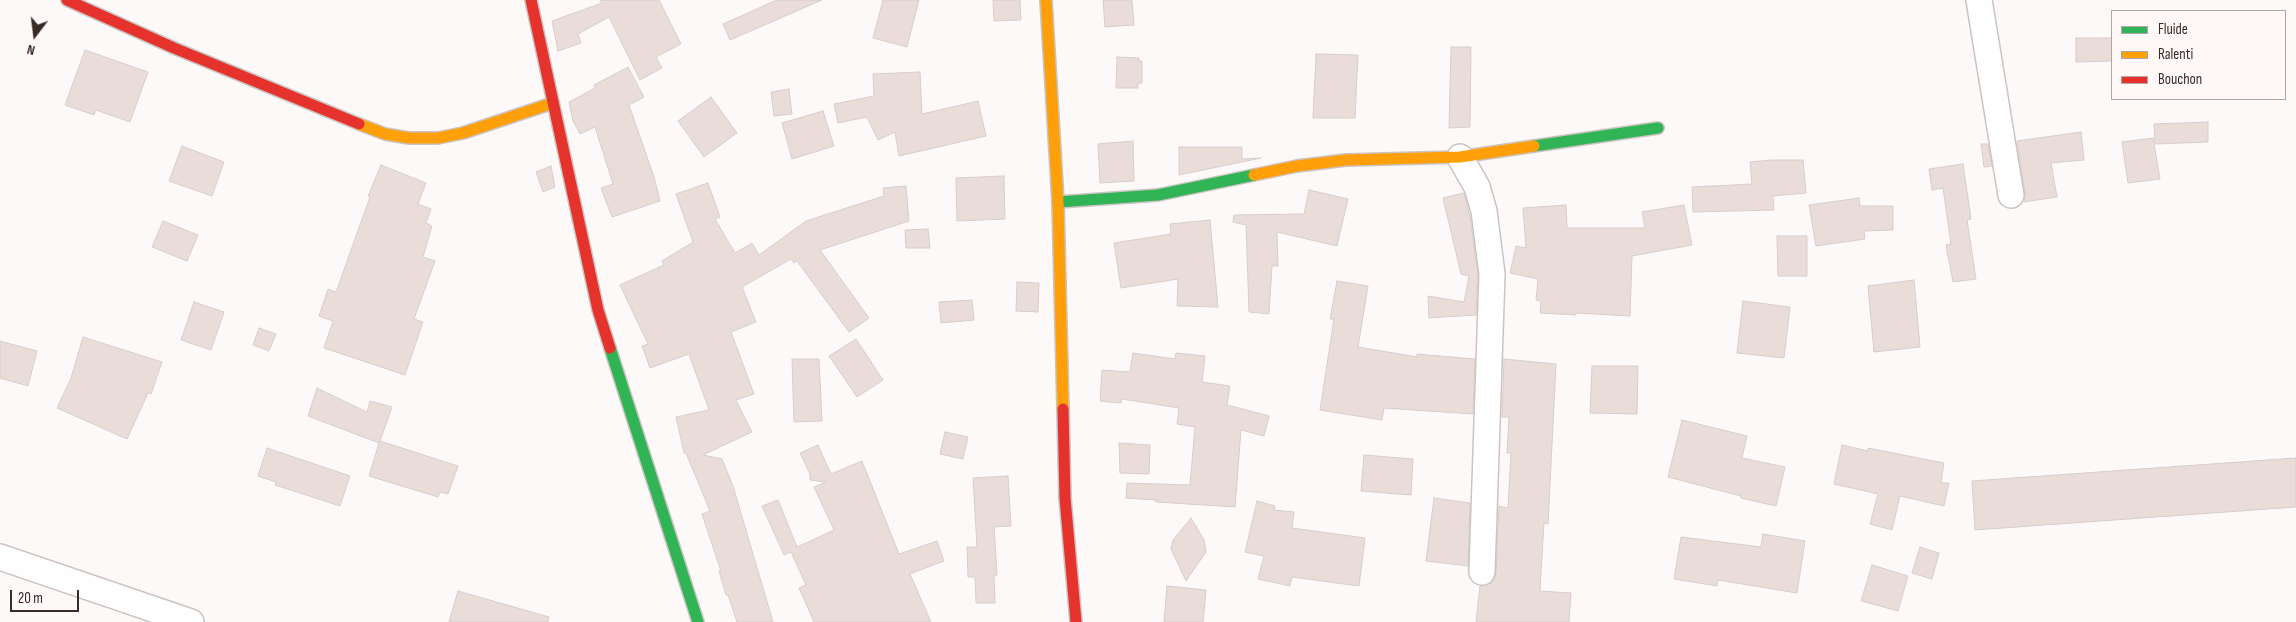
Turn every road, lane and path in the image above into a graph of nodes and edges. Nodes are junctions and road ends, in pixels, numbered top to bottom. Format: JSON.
{"nodes":[{"id":1,"x":67,"y":0,"type":"edge"},
{"id":2,"x":531,"y":0,"type":"edge"},
{"id":3,"x":1046,"y":0,"type":"edge"},
{"id":4,"x":1979,"y":0,"type":"edge"},
{"id":5,"x":553,"y":103,"type":"junction"},
{"id":6,"x":1658,"y":128,"type":"dead end"},
{"id":7,"x":1460,"y":157,"type":"junction"},
{"id":8,"x":2010,"y":195,"type":"dead end"},
{"id":9,"x":1058,"y":202,"type":"junction"},
{"id":10,"x":0,"y":557,"type":"edge"},
{"id":11,"x":1482,"y":572,"type":"dead end"},
{"id":12,"x":191,"y":622,"type":"edge"},
{"id":13,"x":698,"y":622,"type":"edge"},
{"id":14,"x":1076,"y":622,"type":"edge"}],
"edges":[{"from":1,"to":5,"type":"street"},
{"from":2,"to":5,"type":"street"},
{"from":3,"to":9,"type":"street"},
{"from":4,"to":8,"type":"street"},
{"from":5,"to":13,"type":"street"},
{"from":6,"to":7,"type":"street"},
{"from":7,"to":9,"type":"street"},
{"from":7,"to":11,"type":"street"},
{"from":9,"to":14,"type":"street"},
{"from":10,"to":12,"type":"street"}]}
